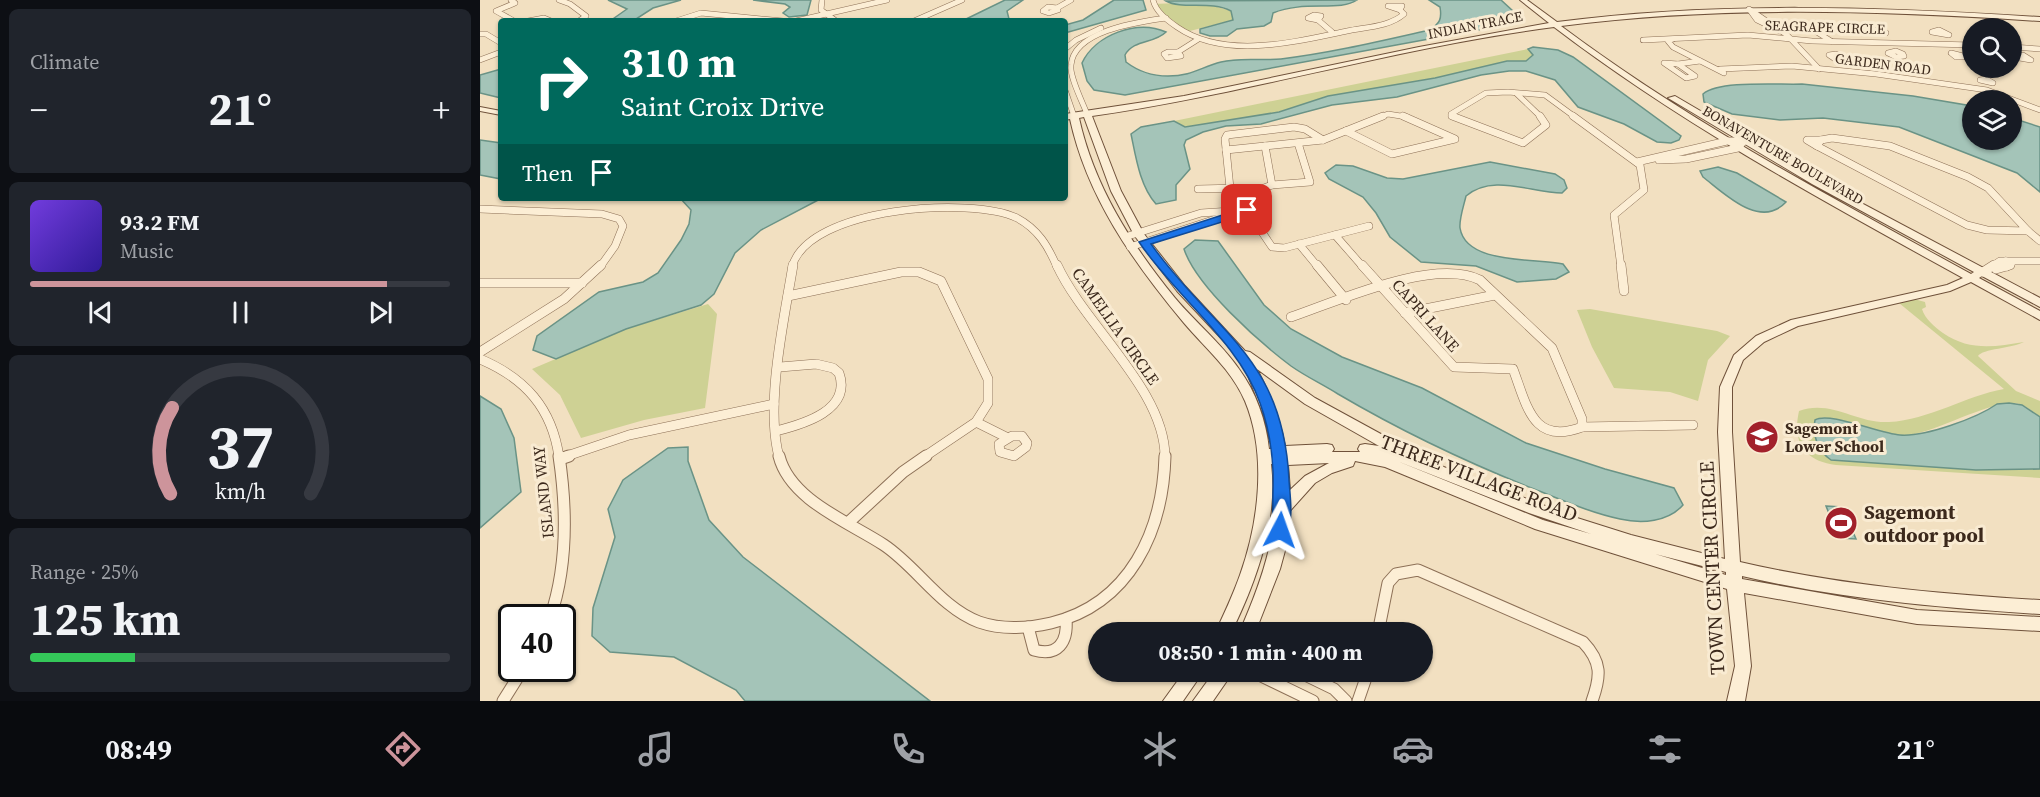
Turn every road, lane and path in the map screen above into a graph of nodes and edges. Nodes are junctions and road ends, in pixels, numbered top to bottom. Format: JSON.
{"nodes":[{"id":1,"x":511,"y":0,"type":"edge"},
{"id":2,"x":559,"y":0,"type":"edge"},
{"id":3,"x":822,"y":0,"type":"edge"},
{"id":4,"x":887,"y":0,"type":"edge"},
{"id":5,"x":962,"y":0,"type":"edge"},
{"id":6,"x":1071,"y":0,"type":"edge"},
{"id":7,"x":1154,"y":0,"type":"edge"},
{"id":8,"x":1523,"y":0,"type":"edge"},
{"id":9,"x":1535,"y":0,"type":"edge"},
{"id":10,"x":1057,"y":8,"type":"dead end"},
{"id":11,"x":1400,"y":10,"type":"dead end"},
{"id":12,"x":1749,"y":11,"type":"junction"},
{"id":13,"x":702,"y":13,"type":"junction"},
{"id":14,"x":1760,"y":14,"type":"junction"},
{"id":15,"x":686,"y":16,"type":"junction"},
{"id":16,"x":827,"y":16,"type":"junction"},
{"id":17,"x":1164,"y":16,"type":"junction"},
{"id":18,"x":509,"y":18,"type":"edge"},
{"id":19,"x":583,"y":18,"type":"edge"},
{"id":20,"x":682,"y":18,"type":"edge"},
{"id":21,"x":753,"y":18,"type":"edge"},
{"id":22,"x":815,"y":18,"type":"edge"},
{"id":23,"x":831,"y":18,"type":"edge"},
{"id":24,"x":921,"y":18,"type":"edge"},
{"id":25,"x":2040,"y":19,"type":"edge"},
{"id":26,"x":1139,"y":20,"type":"junction"},
{"id":27,"x":1318,"y":20,"type":"dead end"},
{"id":28,"x":2040,"y":24,"type":"edge"},
{"id":29,"x":1120,"y":27,"type":"junction"},
{"id":30,"x":1563,"y":27,"type":"junction"},
{"id":31,"x":1780,"y":31,"type":"junction"},
{"id":32,"x":1332,"y":32,"type":"junction"},
{"id":33,"x":1821,"y":32,"type":"dead end"},
{"id":34,"x":1088,"y":33,"type":"junction"},
{"id":35,"x":480,"y":34,"type":"edge"},
{"id":36,"x":1098,"y":35,"type":"junction"},
{"id":37,"x":1942,"y":36,"type":"dead end"},
{"id":38,"x":1882,"y":38,"type":"junction"},
{"id":39,"x":1676,"y":39,"type":"junction"},
{"id":40,"x":1789,"y":39,"type":"junction"},
{"id":41,"x":1197,"y":40,"type":"junction"},
{"id":42,"x":1643,"y":40,"type":"dead end"},
{"id":43,"x":498,"y":41,"type":"edge"},
{"id":44,"x":1831,"y":41,"type":"junction"},
{"id":45,"x":1948,"y":44,"type":"junction"},
{"id":46,"x":1962,"y":45,"type":"edge"},
{"id":47,"x":1068,"y":47,"type":"edge"},
{"id":48,"x":2022,"y":48,"type":"edge"},
{"id":49,"x":2040,"y":50,"type":"edge"},
{"id":50,"x":1893,"y":51,"type":"dead end"},
{"id":51,"x":1178,"y":52,"type":"dead end"},
{"id":52,"x":1957,"y":52,"type":"dead end"},
{"id":53,"x":498,"y":53,"type":"edge"},
{"id":54,"x":1809,"y":55,"type":"junction"},
{"id":55,"x":1829,"y":56,"type":"dead end"},
{"id":56,"x":480,"y":60,"type":"edge"},
{"id":57,"x":1700,"y":61,"type":"junction"},
{"id":58,"x":1068,"y":63,"type":"edge"},
{"id":59,"x":1678,"y":64,"type":"dead end"},
{"id":60,"x":1819,"y":69,"type":"junction"},
{"id":61,"x":1517,"y":94,"type":"junction"},
{"id":62,"x":480,"y":109,"type":"edge"},
{"id":63,"x":2040,"y":110,"type":"edge"},
{"id":64,"x":498,"y":112,"type":"edge"},
{"id":65,"x":1088,"y":116,"type":"junction"},
{"id":66,"x":480,"y":117,"type":"edge"},
{"id":67,"x":1070,"y":119,"type":"edge"},
{"id":68,"x":498,"y":120,"type":"edge"},
{"id":69,"x":1346,"y":131,"type":"junction"},
{"id":70,"x":1323,"y":140,"type":"junction"},
{"id":71,"x":1727,"y":141,"type":"junction"},
{"id":72,"x":1298,"y":143,"type":"junction"},
{"id":73,"x":1741,"y":144,"type":"junction"},
{"id":74,"x":1265,"y":146,"type":"junction"},
{"id":75,"x":1226,"y":150,"type":"junction"},
{"id":76,"x":1650,"y":159,"type":"junction"},
{"id":77,"x":1637,"y":162,"type":"junction"},
{"id":78,"x":1272,"y":185,"type":"junction"},
{"id":79,"x":1230,"y":188,"type":"junction"},
{"id":80,"x":1198,"y":189,"type":"dead end"},
{"id":81,"x":1254,"y":194,"type":"junction"},
{"id":82,"x":480,"y":209,"type":"edge"},
{"id":83,"x":1247,"y":210,"type":"junction"},
{"id":84,"x":1193,"y":215,"type":"junction"},
{"id":85,"x":1202,"y":223,"type":"junction"},
{"id":86,"x":1369,"y":226,"type":"dead end"},
{"id":87,"x":2028,"y":231,"type":"junction"},
{"id":88,"x":1335,"y":235,"type":"junction"},
{"id":89,"x":1141,"y":238,"type":"junction"},
{"id":90,"x":2040,"y":241,"type":"edge"},
{"id":91,"x":1128,"y":242,"type":"junction"},
{"id":92,"x":1299,"y":244,"type":"junction"},
{"id":93,"x":2040,"y":261,"type":"edge"},
{"id":94,"x":2008,"y":262,"type":"junction"},
{"id":95,"x":1978,"y":275,"type":"junction"},
{"id":96,"x":582,"y":283,"type":"junction"},
{"id":97,"x":480,"y":284,"type":"edge"},
{"id":98,"x":1383,"y":288,"type":"junction"},
{"id":99,"x":1624,"y":291,"type":"dead end"},
{"id":100,"x":1495,"y":295,"type":"junction"},
{"id":101,"x":788,"y":296,"type":"junction"},
{"id":102,"x":1346,"y":300,"type":"junction"},
{"id":103,"x":2040,"y":303,"type":"edge"},
{"id":104,"x":1404,"y":313,"type":"junction"},
{"id":105,"x":1291,"y":316,"type":"dead end"},
{"id":106,"x":2040,"y":316,"type":"edge"},
{"id":107,"x":1234,"y":345,"type":"junction"},
{"id":108,"x":480,"y":352,"type":"edge"},
{"id":109,"x":480,"y":359,"type":"edge"},
{"id":110,"x":780,"y":367,"type":"junction"},
{"id":111,"x":774,"y":404,"type":"junction"},
{"id":112,"x":976,"y":422,"type":"junction"},
{"id":113,"x":1694,"y":425,"type":"dead end"},
{"id":114,"x":1582,"y":427,"type":"junction"},
{"id":115,"x":776,"y":431,"type":"junction"},
{"id":116,"x":1006,"y":437,"type":"dead end"},
{"id":117,"x":1279,"y":456,"type":"junction"},
{"id":118,"x":1263,"y":457,"type":"junction"},
{"id":119,"x":1374,"y":458,"type":"junction"},
{"id":120,"x":560,"y":459,"type":"junction"},
{"id":121,"x":1427,"y":464,"type":"junction"},
{"id":122,"x":1282,"y":512,"type":"junction"},
{"id":123,"x":850,"y":521,"type":"junction"},
{"id":124,"x":1732,"y":568,"type":"junction"},
{"id":125,"x":1735,"y":585,"type":"junction"},
{"id":126,"x":554,"y":604,"type":"edge"},
{"id":127,"x":2040,"y":608,"type":"edge"},
{"id":128,"x":1065,"y":619,"type":"junction"},
{"id":129,"x":1229,"y":622,"type":"edge"},
{"id":130,"x":1252,"y":622,"type":"edge"},
{"id":131,"x":1380,"y":622,"type":"edge"},
{"id":132,"x":2040,"y":624,"type":"edge"},
{"id":133,"x":1028,"y":627,"type":"junction"},
{"id":134,"x":515,"y":682,"type":"edge"},
{"id":135,"x":1186,"y":682,"type":"edge"},
{"id":136,"x":1216,"y":682,"type":"edge"},
{"id":137,"x":1274,"y":682,"type":"edge"},
{"id":138,"x":1320,"y":682,"type":"edge"},
{"id":139,"x":1365,"y":682,"type":"edge"},
{"id":140,"x":503,"y":701,"type":"edge"},
{"id":141,"x":1172,"y":701,"type":"edge"},
{"id":142,"x":1202,"y":701,"type":"edge"},
{"id":143,"x":1313,"y":701,"type":"edge"},
{"id":144,"x":1346,"y":701,"type":"edge"},
{"id":145,"x":1358,"y":701,"type":"edge"},
{"id":146,"x":1592,"y":701,"type":"edge"},
{"id":147,"x":1736,"y":701,"type":"edge"}],
"edges":[{"from":1,"to":18,"type":"street"},
{"from":2,"to":19,"type":"street"},
{"from":3,"to":16,"type":"street"},
{"from":4,"to":16,"type":"street"},
{"from":5,"to":24,"type":"street"},
{"from":6,"to":10,"type":"street"},
{"from":7,"to":17,"type":"street"},
{"from":8,"to":30,"type":"street","name":"BONAVENTURE BOULEVARD"},
{"from":9,"to":30,"type":"street","name":"BONAVENTURE BOULEVARD"},
{"from":11,"to":32,"type":"street"},
{"from":12,"to":14,"type":"street","name":"INDIAN TRACE"},
{"from":12,"to":25,"type":"street","name":"INDIAN TRACE"},
{"from":12,"to":30,"type":"street","name":"INDIAN TRACE"},
{"from":12,"to":31,"type":"street"},
{"from":13,"to":15,"type":"street"},
{"from":13,"to":15,"type":"street"},
{"from":13,"to":21,"type":"street"},
{"from":14,"to":28,"type":"street","name":"INDIAN TRACE"},
{"from":14,"to":31,"type":"street"},
{"from":15,"to":20,"type":"street"},
{"from":16,"to":22,"type":"street"},
{"from":16,"to":23,"type":"street"},
{"from":17,"to":26,"type":"street"},
{"from":17,"to":29,"type":"street"},
{"from":17,"to":41,"type":"street"},
{"from":26,"to":29,"type":"street"},
{"from":26,"to":34,"type":"street"},
{"from":27,"to":32,"type":"street"},
{"from":29,"to":36,"type":"street"},
{"from":30,"to":65,"type":"street","name":"INDIAN TRACE"},
{"from":30,"to":71,"type":"street","name":"BONAVENTURE BOULEVARD"},
{"from":30,"to":73,"type":"street","name":"BONAVENTURE BOULEVARD"},
{"from":31,"to":40,"type":"street"},
{"from":32,"to":41,"type":"street"},
{"from":33,"to":44,"type":"street"},
{"from":34,"to":36,"type":"street"},
{"from":34,"to":47,"type":"street"},
{"from":35,"to":43,"type":"street"},
{"from":36,"to":58,"type":"street"},
{"from":37,"to":45,"type":"street"},
{"from":38,"to":44,"type":"street","name":"SEAGRAPE CIRCLE"},
{"from":38,"to":45,"type":"street","name":"SEAGRAPE CIRCLE"},
{"from":38,"to":50,"type":"street"},
{"from":39,"to":40,"type":"street","name":"SEAGRAPE CIRCLE"},
{"from":39,"to":42,"type":"street","name":"SEAGRAPE CIRCLE"},
{"from":39,"to":57,"type":"street"},
{"from":40,"to":44,"type":"street","name":"SEAGRAPE CIRCLE"},
{"from":40,"to":54,"type":"street"},
{"from":41,"to":51,"type":"street"},
{"from":45,"to":46,"type":"street","name":"SEAGRAPE CIRCLE"},
{"from":45,"to":52,"type":"street"},
{"from":48,"to":49,"type":"street"},
{"from":53,"to":56,"type":"street"},
{"from":54,"to":55,"type":"street"},
{"from":54,"to":60,"type":"street"},
{"from":57,"to":59,"type":"street"},
{"from":57,"to":60,"type":"street","name":"GARDEN ROAD"},
{"from":58,"to":65,"type":"street"},
{"from":60,"to":63,"type":"street","name":"GARDEN ROAD"},
{"from":61,"to":61,"type":"street"},
{"from":61,"to":77,"type":"street"},
{"from":62,"to":64,"type":"street"},
{"from":65,"to":67,"type":"street","name":"INDIAN TRACE"},
{"from":65,"to":89,"type":"street"},
{"from":66,"to":68,"type":"street"},
{"from":67,"to":91,"type":"street"},
{"from":69,"to":69,"type":"street"},
{"from":69,"to":70,"type":"street"},
{"from":70,"to":72,"type":"street"},
{"from":70,"to":75,"type":"street"},
{"from":71,"to":73,"type":"street","name":"BONAVENTURE BOULEVARD"},
{"from":71,"to":76,"type":"street"},
{"from":72,"to":74,"type":"street"},
{"from":72,"to":78,"type":"street"},
{"from":73,"to":76,"type":"street"},
{"from":73,"to":95,"type":"street","name":"BONAVENTURE BOULEVARD"},
{"from":74,"to":75,"type":"street"},
{"from":74,"to":78,"type":"street"},
{"from":75,"to":79,"type":"street"},
{"from":76,"to":77,"type":"street"},
{"from":77,"to":99,"type":"street"},
{"from":78,"to":81,"type":"street"},
{"from":79,"to":80,"type":"street"},
{"from":79,"to":81,"type":"street"},
{"from":81,"to":83,"type":"street"},
{"from":82,"to":96,"type":"street"},
{"from":83,"to":84,"type":"street"},
{"from":83,"to":85,"type":"street"},
{"from":83,"to":92,"type":"street"},
{"from":84,"to":85,"type":"street"},
{"from":84,"to":89,"type":"street"},
{"from":85,"to":89,"type":"street"},
{"from":86,"to":88,"type":"street"},
{"from":87,"to":87,"type":"street"},
{"from":87,"to":90,"type":"street"},
{"from":88,"to":92,"type":"street"},
{"from":88,"to":98,"type":"street","name":"CAPRI LANE"},
{"from":89,"to":91,"type":"street"},
{"from":89,"to":107,"type":"street"},
{"from":91,"to":118,"type":"street"},
{"from":92,"to":102,"type":"street"},
{"from":93,"to":94,"type":"street"},
{"from":94,"to":95,"type":"street"},
{"from":94,"to":95,"type":"street"},
{"from":95,"to":103,"type":"street","name":"BONAVENTURE BOULEVARD"},
{"from":95,"to":106,"type":"street","name":"BONAVENTURE BOULEVARD"},
{"from":95,"to":124,"type":"street","name":"TOWN CENTER CIRCLE"},
{"from":96,"to":97,"type":"street"},
{"from":96,"to":108,"type":"street"},
{"from":98,"to":100,"type":"street"},
{"from":98,"to":102,"type":"street"},
{"from":98,"to":104,"type":"street","name":"CAPRI LANE"},
{"from":100,"to":104,"type":"street"},
{"from":100,"to":114,"type":"street"},
{"from":101,"to":110,"type":"street","name":"CAMELLIA CIRCLE"},
{"from":101,"to":112,"type":"street"},
{"from":101,"to":128,"type":"street","name":"CAMELLIA CIRCLE"},
{"from":102,"to":105,"type":"street"},
{"from":104,"to":114,"type":"street","name":"CAPRI LANE"},
{"from":107,"to":117,"type":"street"},
{"from":107,"to":121,"type":"street"},
{"from":109,"to":120,"type":"street","name":"ISLAND WAY"},
{"from":110,"to":111,"type":"street","name":"CAMELLIA CIRCLE"},
{"from":110,"to":115,"type":"street"},
{"from":111,"to":115,"type":"street","name":"CAMELLIA CIRCLE"},
{"from":111,"to":120,"type":"street"},
{"from":112,"to":116,"type":"street"},
{"from":112,"to":123,"type":"street"},
{"from":113,"to":114,"type":"street"},
{"from":115,"to":123,"type":"street","name":"CAMELLIA CIRCLE"},
{"from":117,"to":118,"type":"street","name":"THREE VILLAGE ROAD"},
{"from":117,"to":119,"type":"street","name":"THREE VILLAGE ROAD"},
{"from":117,"to":121,"type":"street","name":"THREE VILLAGE ROAD"},
{"from":117,"to":122,"type":"street"},
{"from":118,"to":129,"type":"street"},
{"from":119,"to":122,"type":"street"},
{"from":119,"to":125,"type":"street","name":"THREE VILLAGE ROAD"},
{"from":120,"to":126,"type":"street","name":"ISLAND WAY"},
{"from":121,"to":124,"type":"street","name":"THREE VILLAGE ROAD"},
{"from":122,"to":130,"type":"street"},
{"from":123,"to":133,"type":"street","name":"CAMELLIA CIRCLE"},
{"from":124,"to":125,"type":"street","name":"TOWN CENTER CIRCLE"},
{"from":124,"to":127,"type":"street","name":"THREE VILLAGE ROAD"},
{"from":125,"to":132,"type":"street","name":"THREE VILLAGE ROAD"},
{"from":125,"to":147,"type":"street","name":"TOWN CENTER CIRCLE"},
{"from":128,"to":133,"type":"street","name":"CAMELLIA CIRCLE"},
{"from":128,"to":133,"type":"street"},
{"from":131,"to":146,"type":"street"},
{"from":134,"to":140,"type":"street"},
{"from":135,"to":141,"type":"street"},
{"from":136,"to":142,"type":"street"},
{"from":137,"to":143,"type":"street"},
{"from":138,"to":144,"type":"street"},
{"from":139,"to":145,"type":"street"}]}
